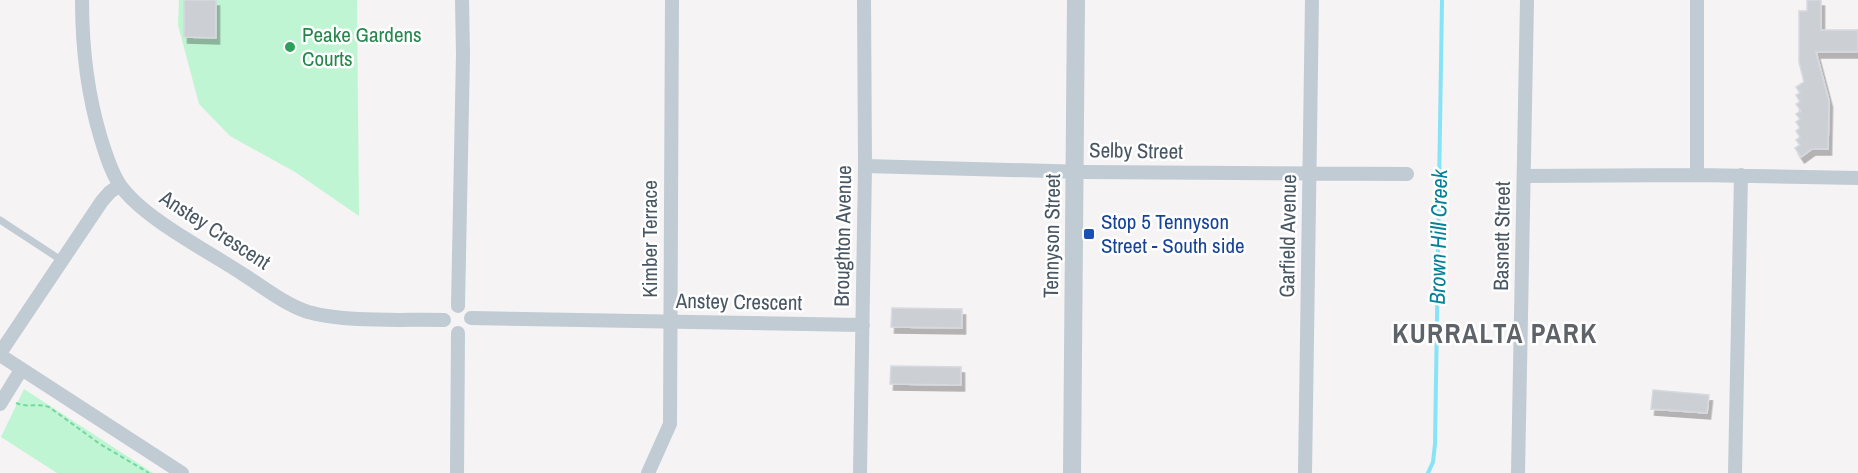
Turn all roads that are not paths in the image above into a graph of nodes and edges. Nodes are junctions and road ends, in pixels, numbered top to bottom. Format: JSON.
{"nodes":[{"id":1,"x":82,"y":0,"type":"edge"},
{"id":2,"x":462,"y":0,"type":"edge"},
{"id":3,"x":672,"y":0,"type":"edge"},
{"id":4,"x":864,"y":0,"type":"edge"},
{"id":5,"x":1076,"y":0,"type":"edge"},
{"id":6,"x":1312,"y":0,"type":"edge"},
{"id":7,"x":1527,"y":0,"type":"edge"},
{"id":8,"x":1697,"y":0,"type":"edge"},
{"id":9,"x":865,"y":166,"type":"junction"},
{"id":10,"x":1075,"y":171,"type":"junction"},
{"id":11,"x":1310,"y":174,"type":"junction"},
{"id":12,"x":1407,"y":174,"type":"dead end"},
{"id":13,"x":1697,"y":175,"type":"junction"},
{"id":14,"x":1741,"y":175,"type":"junction"},
{"id":15,"x":1524,"y":176,"type":"junction"},
{"id":16,"x":1858,"y":178,"type":"edge"},
{"id":17,"x":120,"y":185,"type":"junction"},
{"id":18,"x":0,"y":220,"type":"edge"},
{"id":19,"x":61,"y":260,"type":"junction"},
{"id":20,"x":458,"y":306,"type":"junction"},
{"id":21,"x":471,"y":318,"type":"junction"},
{"id":22,"x":444,"y":320,"type":"junction"},
{"id":23,"x":670,"y":322,"type":"junction"},
{"id":24,"x":863,"y":325,"type":"junction"},
{"id":25,"x":458,"y":333,"type":"junction"},
{"id":26,"x":0,"y":354,"type":"edge"},
{"id":27,"x":21,"y":370,"type":"junction"},
{"id":28,"x":6,"y":402,"type":"edge"},
{"id":29,"x":182,"y":473,"type":"edge"},
{"id":30,"x":457,"y":473,"type":"edge"},
{"id":31,"x":648,"y":473,"type":"edge"},
{"id":32,"x":860,"y":473,"type":"edge"},
{"id":33,"x":1072,"y":473,"type":"edge"},
{"id":34,"x":1305,"y":473,"type":"edge"},
{"id":35,"x":1518,"y":473,"type":"edge"},
{"id":36,"x":1735,"y":473,"type":"edge"}],
"edges":[{"from":1,"to":17,"type":"street","name":"Anstey Crescent"},
{"from":2,"to":20,"type":"street"},
{"from":3,"to":23,"type":"street","name":"Kimber Terrace"},
{"from":4,"to":9,"type":"street","name":"Broughton Avenue"},
{"from":5,"to":10,"type":"street","name":"Tennyson Street"},
{"from":6,"to":11,"type":"street","name":"Garfield Avenue"},
{"from":7,"to":15,"type":"street","name":"Basnett Street"},
{"from":8,"to":13,"type":"street"},
{"from":9,"to":10,"type":"street","name":"Selby Street"},
{"from":9,"to":24,"type":"street","name":"Broughton Avenue"},
{"from":10,"to":11,"type":"street","name":"Selby Street"},
{"from":10,"to":33,"type":"street","name":"Tennyson Street"},
{"from":11,"to":12,"type":"street","name":"Selby Street"},
{"from":11,"to":34,"type":"street","name":"Garfield Avenue"},
{"from":13,"to":14,"type":"street"},
{"from":13,"to":15,"type":"street"},
{"from":14,"to":16,"type":"street"},
{"from":14,"to":36,"type":"street"},
{"from":15,"to":35,"type":"street","name":"Basnett Street"},
{"from":17,"to":19,"type":"street"},
{"from":17,"to":22,"type":"street","name":"Anstey Crescent"},
{"from":18,"to":19,"type":"lane"},
{"from":19,"to":26,"type":"street"},
{"from":20,"to":21,"type":"street"},
{"from":20,"to":22,"type":"street"},
{"from":21,"to":23,"type":"street","name":"Anstey Crescent"},
{"from":21,"to":25,"type":"street"},
{"from":22,"to":25,"type":"street"},
{"from":23,"to":24,"type":"street","name":"Anstey Crescent"},
{"from":23,"to":31,"type":"street","name":"Kimber Terrace"},
{"from":24,"to":32,"type":"street","name":"Broughton Avenue"},
{"from":25,"to":30,"type":"street"},
{"from":26,"to":27,"type":"street"},
{"from":27,"to":28,"type":"street"},
{"from":27,"to":29,"type":"street"}]}
